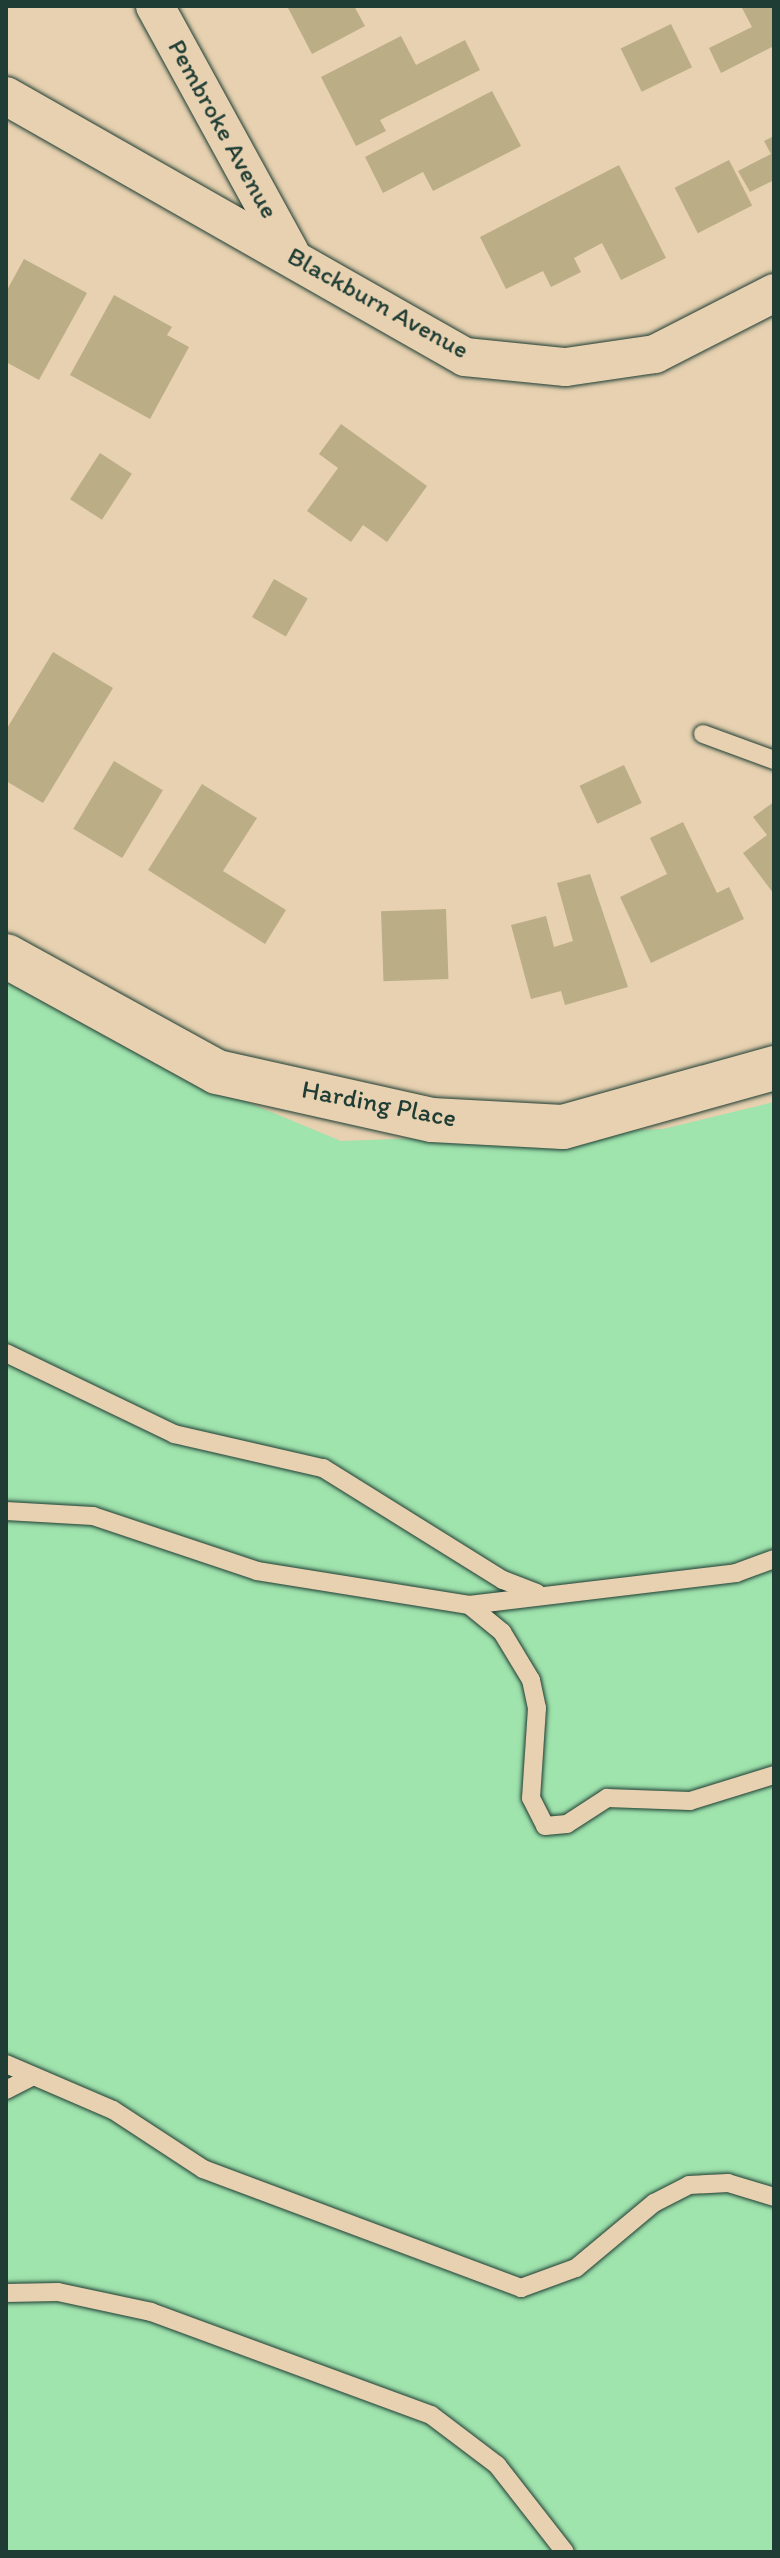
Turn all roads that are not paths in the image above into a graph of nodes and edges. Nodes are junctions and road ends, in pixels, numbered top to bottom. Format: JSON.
{"nodes":[{"id":1,"x":155,"y":6,"type":"edge"},
{"id":2,"x":6,"y":96,"type":"edge"},
{"id":3,"x":290,"y":253,"type":"junction"},
{"id":4,"x":774,"y":293,"type":"edge"},
{"id":5,"x":703,"y":734,"type":"dead end"},
{"id":6,"x":774,"y":760,"type":"edge"},
{"id":7,"x":6,"y":956,"type":"edge"},
{"id":8,"x":774,"y":1068,"type":"edge"},
{"id":9,"x":6,"y":1353,"type":"edge"},
{"id":10,"x":6,"y":1511,"type":"edge"},
{"id":11,"x":774,"y":1559,"type":"edge"},
{"id":12,"x":537,"y":1593,"type":"junction"},
{"id":13,"x":469,"y":1605,"type":"junction"},
{"id":14,"x":774,"y":1775,"type":"edge"},
{"id":15,"x":6,"y":2064,"type":"edge"},
{"id":16,"x":32,"y":2077,"type":"junction"},
{"id":17,"x":6,"y":2090,"type":"edge"},
{"id":18,"x":774,"y":2197,"type":"edge"},
{"id":19,"x":6,"y":2293,"type":"edge"},
{"id":20,"x":565,"y":2552,"type":"edge"}],
"edges":[{"from":1,"to":3,"type":"street","name":"Pembroke Avenue"},
{"from":2,"to":3,"type":"street","name":"Blackburn Avenue"},
{"from":3,"to":4,"type":"street","name":"Blackburn Avenue"},
{"from":5,"to":6,"type":"lane"},
{"from":7,"to":8,"type":"main road","name":"Harding Place"},
{"from":9,"to":12,"type":"lane"},
{"from":10,"to":13,"type":"lane"},
{"from":11,"to":12,"type":"lane"},
{"from":12,"to":13,"type":"lane"},
{"from":13,"to":14,"type":"lane"},
{"from":15,"to":16,"type":"lane"},
{"from":16,"to":17,"type":"lane"},
{"from":16,"to":18,"type":"lane"},
{"from":19,"to":20,"type":"lane"}]}
